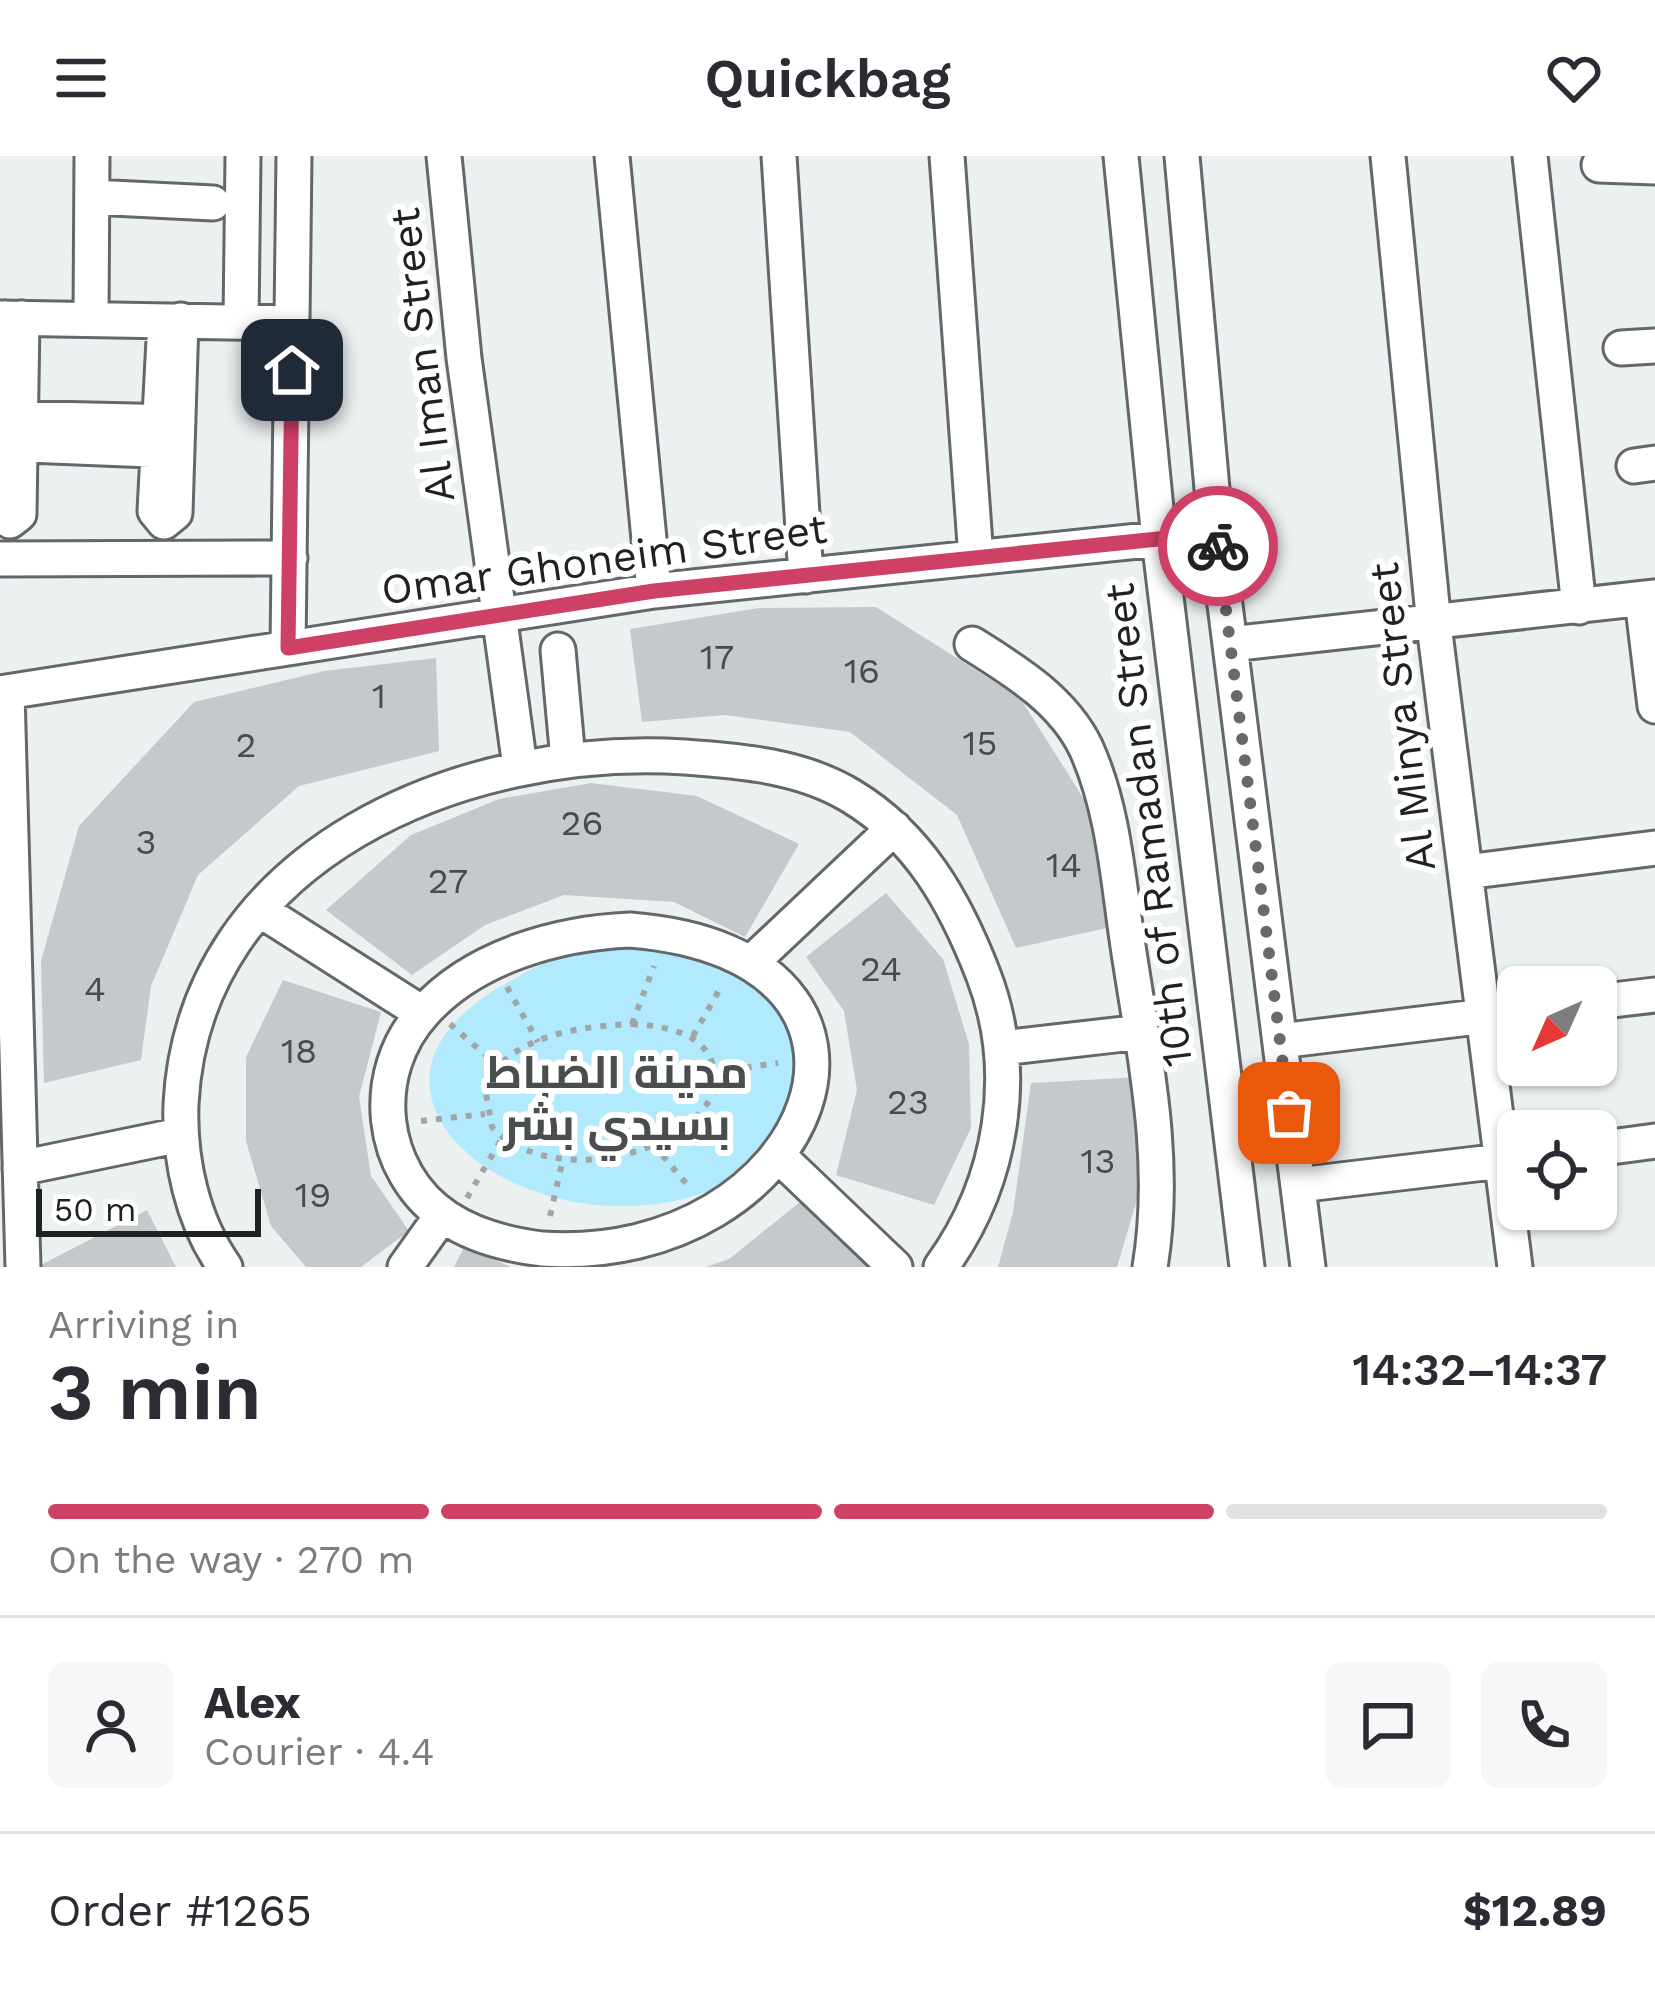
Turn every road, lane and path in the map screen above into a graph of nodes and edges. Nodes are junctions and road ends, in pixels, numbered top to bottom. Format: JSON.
{"nodes":[{"id":1,"x":92,"y":156,"type":"edge"},
{"id":2,"x":243,"y":156,"type":"edge"},
{"id":3,"x":294,"y":156,"type":"edge"},
{"id":4,"x":444,"y":156,"type":"edge"},
{"id":5,"x":612,"y":156,"type":"edge"},
{"id":6,"x":779,"y":156,"type":"edge"},
{"id":7,"x":947,"y":156,"type":"edge"},
{"id":8,"x":1121,"y":156,"type":"edge"},
{"id":9,"x":1182,"y":156,"type":"edge"},
{"id":10,"x":1388,"y":156,"type":"edge"},
{"id":11,"x":1530,"y":156,"type":"edge"},
{"id":12,"x":1599,"y":165,"type":"dead end"},
{"id":13,"x":1655,"y":167,"type":"edge"},
{"id":14,"x":92,"y":197,"type":"junction"},
{"id":15,"x":213,"y":202,"type":"dead end"},
{"id":16,"x":9,"y":318,"type":"edge"},
{"id":17,"x":91,"y":320,"type":"junction"},
{"id":18,"x":173,"y":321,"type":"junction"},
{"id":19,"x":241,"y":322,"type":"junction"},
{"id":20,"x":292,"y":323,"type":"junction"},
{"id":21,"x":9,"y":381,"type":"edge"},
{"id":22,"x":1216,"y":533,"type":"junction"},
{"id":23,"x":1160,"y":539,"type":"junction"},
{"id":24,"x":290,"y":558,"type":"junction"},
{"id":25,"x":976,"y":558,"type":"junction"},
{"id":26,"x":0,"y":559,"type":"edge"},
{"id":27,"x":806,"y":575,"type":"junction"},
{"id":28,"x":654,"y":591,"type":"junction"},
{"id":29,"x":1649,"y":598,"type":"edge"},
{"id":30,"x":1579,"y":607,"type":"junction"},
{"id":31,"x":500,"y":615,"type":"junction"},
{"id":32,"x":1434,"y":625,"type":"junction"},
{"id":33,"x":972,"y":644,"type":"dead end"},
{"id":34,"x":1230,"y":644,"type":"junction"},
{"id":35,"x":288,"y":648,"type":"junction"},
{"id":36,"x":558,"y":650,"type":"dead end"},
{"id":37,"x":4,"y":693,"type":"edge"},
{"id":38,"x":1655,"y":706,"type":"edge"},
{"id":39,"x":568,"y":760,"type":"junction"},
{"id":40,"x":520,"y":767,"type":"junction"},
{"id":41,"x":894,"y":828,"type":"junction"},
{"id":42,"x":5,"y":835,"type":"edge"},
{"id":43,"x":1655,"y":848,"type":"edge"},
{"id":44,"x":1466,"y":872,"type":"junction"},
{"id":45,"x":260,"y":910,"type":"junction"},
{"id":46,"x":666,"y":933,"type":"junction"},
{"id":47,"x":746,"y":958,"type":"junction"},
{"id":48,"x":494,"y":963,"type":"junction"},
{"id":49,"x":7,"y":995,"type":"edge"},
{"id":50,"x":1655,"y":995,"type":"edge"},
{"id":51,"x":1497,"y":998,"type":"edge"},
{"id":52,"x":1617,"y":1000,"type":"edge"},
{"id":53,"x":426,"y":1010,"type":"junction"},
{"id":54,"x":1497,"y":1014,"type":"edge"},
{"id":55,"x":632,"y":1024,"type":"junction"},
{"id":56,"x":1141,"y":1032,"type":"junction"},
{"id":57,"x":693,"y":1036,"type":"junction"},
{"id":58,"x":1280,"y":1041,"type":"junction"},
{"id":59,"x":538,"y":1042,"type":"junction"},
{"id":60,"x":1001,"y":1048,"type":"junction"},
{"id":61,"x":809,"y":1058,"type":"junction"},
{"id":62,"x":497,"y":1065,"type":"junction"},
{"id":63,"x":716,"y":1072,"type":"junction"},
{"id":64,"x":486,"y":1114,"type":"junction"},
{"id":65,"x":388,"y":1125,"type":"junction"},
{"id":66,"x":180,"y":1135,"type":"junction"},
{"id":67,"x":502,"y":1138,"type":"junction"},
{"id":68,"x":1655,"y":1141,"type":"edge"},
{"id":69,"x":652,"y":1144,"type":"junction"},
{"id":70,"x":1617,"y":1146,"type":"edge"},
{"id":71,"x":563,"y":1157,"type":"junction"},
{"id":72,"x":784,"y":1161,"type":"junction"},
{"id":73,"x":1497,"y":1162,"type":"edge"},
{"id":74,"x":13,"y":1180,"type":"edge"},
{"id":75,"x":1298,"y":1185,"type":"junction"},
{"id":76,"x":715,"y":1216,"type":"junction"},
{"id":77,"x":447,"y":1218,"type":"junction"},
{"id":78,"x":1513,"y":1230,"type":"edge"},
{"id":79,"x":543,"y":1249,"type":"junction"},
{"id":80,"x":23,"y":1267,"type":"edge"},
{"id":81,"x":225,"y":1267,"type":"edge"},
{"id":82,"x":405,"y":1267,"type":"edge"},
{"id":83,"x":895,"y":1267,"type":"edge"},
{"id":84,"x":941,"y":1267,"type":"edge"},
{"id":85,"x":1150,"y":1267,"type":"edge"},
{"id":86,"x":1247,"y":1267,"type":"edge"},
{"id":87,"x":1308,"y":1267,"type":"edge"},
{"id":88,"x":1515,"y":1267,"type":"edge"}],
"edges":[{"from":1,"to":14,"type":"street"},
{"from":2,"to":19,"type":"street"},
{"from":3,"to":20,"type":"street"},
{"from":4,"to":31,"type":"street","name":"Al Iman Street"},
{"from":5,"to":28,"type":"street"},
{"from":6,"to":27,"type":"street"},
{"from":7,"to":25,"type":"street"},
{"from":8,"to":23,"type":"street","name":"10th of Ramadan Street"},
{"from":9,"to":22,"type":"street"},
{"from":10,"to":32,"type":"street","name":"Al Minya Street"},
{"from":11,"to":30,"type":"street"},
{"from":12,"to":13,"type":"street"},
{"from":14,"to":15,"type":"street"},
{"from":14,"to":17,"type":"street"},
{"from":16,"to":17,"type":"street"},
{"from":16,"to":21,"type":"street"},
{"from":17,"to":18,"type":"street"},
{"from":18,"to":19,"type":"street"},
{"from":18,"to":21,"type":"street"},
{"from":19,"to":20,"type":"street"},
{"from":20,"to":24,"type":"street"},
{"from":22,"to":23,"type":"street","name":"Omar Ghoneim Street"},
{"from":22,"to":34,"type":"street"},
{"from":23,"to":25,"type":"street","name":"Omar Ghoneim Street"},
{"from":23,"to":86,"type":"street","name":"10th of Ramadan Street"},
{"from":24,"to":26,"type":"street"},
{"from":24,"to":35,"type":"street"},
{"from":25,"to":27,"type":"street","name":"Omar Ghoneim Street"},
{"from":27,"to":28,"type":"street","name":"Omar Ghoneim Street"},
{"from":28,"to":31,"type":"street","name":"Omar Ghoneim Street"},
{"from":29,"to":30,"type":"street"},
{"from":29,"to":38,"type":"street"},
{"from":30,"to":32,"type":"street"},
{"from":31,"to":35,"type":"street","name":"Omar Ghoneim Street"},
{"from":31,"to":40,"type":"street","name":"Al Iman Street"},
{"from":32,"to":34,"type":"street"},
{"from":32,"to":44,"type":"street","name":"Al Minya Street"},
{"from":33,"to":56,"type":"street"},
{"from":34,"to":58,"type":"street"},
{"from":35,"to":37,"type":"street","name":"Omar Ghoneim Street"},
{"from":36,"to":39,"type":"street"},
{"from":37,"to":42,"type":"street"},
{"from":39,"to":40,"type":"street"},
{"from":39,"to":41,"type":"street"},
{"from":40,"to":45,"type":"street"},
{"from":41,"to":47,"type":"street"},
{"from":41,"to":60,"type":"street"},
{"from":42,"to":49,"type":"street"},
{"from":43,"to":44,"type":"street"},
{"from":44,"to":51,"type":"street","name":"Al Minya Street"},
{"from":45,"to":53,"type":"street"},
{"from":45,"to":66,"type":"street"},
{"from":46,"to":47,"type":"street"},
{"from":46,"to":48,"type":"street"},
{"from":46,"to":55,"type":"path"},
{"from":47,"to":57,"type":"path"},
{"from":47,"to":61,"type":"street"},
{"from":48,"to":53,"type":"street"},
{"from":48,"to":59,"type":"path"},
{"from":49,"to":74,"type":"street"},
{"from":50,"to":52,"type":"street"},
{"from":53,"to":62,"type":"path"},
{"from":53,"to":65,"type":"street"},
{"from":54,"to":58,"type":"street"},
{"from":55,"to":57,"type":"path"},
{"from":55,"to":59,"type":"path"},
{"from":56,"to":60,"type":"street"},
{"from":56,"to":85,"type":"street"},
{"from":57,"to":63,"type":"path"},
{"from":58,"to":75,"type":"street"},
{"from":59,"to":62,"type":"path"},
{"from":60,"to":84,"type":"street"},
{"from":61,"to":63,"type":"path"},
{"from":61,"to":72,"type":"street"},
{"from":62,"to":64,"type":"path"},
{"from":63,"to":69,"type":"path"},
{"from":64,"to":65,"type":"path"},
{"from":64,"to":67,"type":"path"},
{"from":65,"to":77,"type":"street"},
{"from":66,"to":74,"type":"street"},
{"from":66,"to":81,"type":"street"},
{"from":67,"to":71,"type":"path"},
{"from":67,"to":77,"type":"path"},
{"from":68,"to":70,"type":"street"},
{"from":69,"to":71,"type":"path"},
{"from":69,"to":76,"type":"path"},
{"from":71,"to":79,"type":"path"},
{"from":72,"to":76,"type":"street"},
{"from":72,"to":83,"type":"street"},
{"from":73,"to":75,"type":"street"},
{"from":74,"to":80,"type":"street"},
{"from":75,"to":87,"type":"street"},
{"from":76,"to":79,"type":"street"},
{"from":77,"to":79,"type":"street"},
{"from":77,"to":82,"type":"street"},
{"from":78,"to":88,"type":"street","name":"Al Minya Street"}]}
